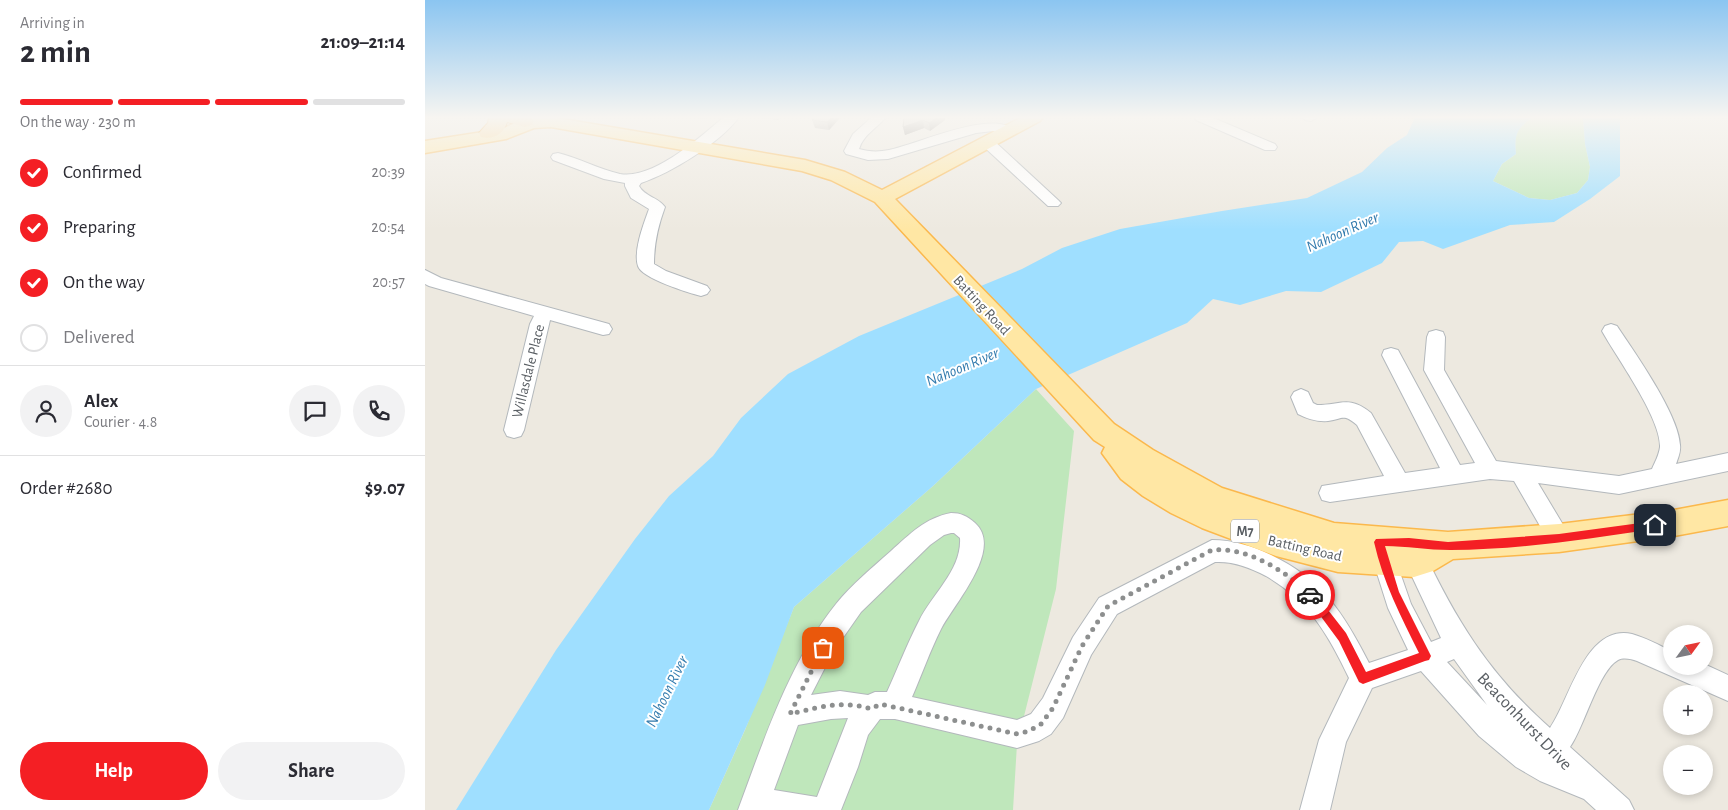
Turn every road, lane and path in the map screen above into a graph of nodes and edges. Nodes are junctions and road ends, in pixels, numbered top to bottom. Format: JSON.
{"nodes":[{"id":1,"x":684,"y":155,"type":"edge"},
{"id":2,"x":737,"y":155,"type":"edge"},
{"id":3,"x":957,"y":155,"type":"edge"},
{"id":4,"x":968,"y":155,"type":"edge"},
{"id":5,"x":991,"y":155,"type":"edge"},
{"id":6,"x":558,"y":157,"type":"dead end"},
{"id":7,"x":634,"y":180,"type":"junction"},
{"id":8,"x":861,"y":186,"type":"junction"},
{"id":9,"x":1053,"y":203,"type":"dead end"},
{"id":10,"x":888,"y":205,"type":"junction"},
{"id":11,"x":425,"y":276,"type":"edge"},
{"id":12,"x":701,"y":290,"type":"dead end"},
{"id":13,"x":544,"y":313,"type":"junction"},
{"id":14,"x":603,"y":330,"type":"dead end"},
{"id":15,"x":1611,"y":331,"type":"dead end"},
{"id":16,"x":1436,"y":337,"type":"dead end"},
{"id":17,"x":1391,"y":355,"type":"dead end"},
{"id":18,"x":1301,"y":397,"type":"dead end"},
{"id":19,"x":514,"y":430,"type":"dead end"},
{"id":20,"x":1728,"y":462,"type":"edge"},
{"id":21,"x":1490,"y":470,"type":"junction"},
{"id":22,"x":1520,"y":472,"type":"junction"},
{"id":23,"x":1454,"y":474,"type":"junction"},
{"id":24,"x":1659,"y":476,"type":"junction"},
{"id":25,"x":1399,"y":483,"type":"junction"},
{"id":26,"x":1329,"y":493,"type":"dead end"},
{"id":27,"x":1728,"y":513,"type":"edge"},
{"id":28,"x":1559,"y":538,"type":"junction"},
{"id":29,"x":1381,"y":552,"type":"junction"},
{"id":30,"x":1413,"y":552,"type":"junction"},
{"id":31,"x":1459,"y":645,"type":"junction"},
{"id":32,"x":1425,"y":656,"type":"junction"},
{"id":33,"x":1663,"y":661,"type":"edge"},
{"id":34,"x":1698,"y":675,"type":"edge"},
{"id":35,"x":1363,"y":678,"type":"junction"},
{"id":36,"x":1728,"y":688,"type":"edge"},
{"id":37,"x":883,"y":707,"type":"junction"},
{"id":38,"x":790,"y":714,"type":"junction"},
{"id":39,"x":1552,"y":749,"type":"junction"},
{"id":40,"x":1593,"y":790,"type":"junction"},
{"id":41,"x":755,"y":806,"type":"edge"},
{"id":42,"x":813,"y":810,"type":"edge"},
{"id":43,"x":826,"y":810,"type":"edge"},
{"id":44,"x":1315,"y":810,"type":"edge"},
{"id":45,"x":1619,"y":810,"type":"edge"}],
"edges":[{"from":1,"to":7,"type":"street"},
{"from":2,"to":8,"type":"main road","name":"Batting Road"},
{"from":3,"to":8,"type":"main road"},
{"from":4,"to":10,"type":"main road"},
{"from":5,"to":9,"type":"street"},
{"from":6,"to":7,"type":"street"},
{"from":7,"to":12,"type":"street"},
{"from":8,"to":10,"type":"main road","name":"Batting Road"},
{"from":10,"to":29,"type":"main road","name":"Batting Road","number":"M7"},
{"from":11,"to":13,"type":"street","name":"Willasdale Place"},
{"from":13,"to":14,"type":"street","name":"Willasdale Place"},
{"from":13,"to":19,"type":"street","name":"Willasdale Place"},
{"from":15,"to":24,"type":"street"},
{"from":16,"to":21,"type":"street"},
{"from":17,"to":23,"type":"street"},
{"from":18,"to":25,"type":"street"},
{"from":20,"to":24,"type":"street"},
{"from":21,"to":22,"type":"street"},
{"from":21,"to":23,"type":"street"},
{"from":22,"to":24,"type":"street"},
{"from":22,"to":28,"type":"street"},
{"from":23,"to":25,"type":"street"},
{"from":25,"to":26,"type":"street"},
{"from":27,"to":28,"type":"main road","name":"Batting Road","number":"M7"},
{"from":28,"to":30,"type":"main road","name":"Batting Road","number":"M7"},
{"from":29,"to":30,"type":"main road","name":"Batting Road","number":"M7"},
{"from":29,"to":32,"type":"street","name":"Beaconhurst Drive"},
{"from":30,"to":31,"type":"street","name":"Beaconhurst Drive"},
{"from":31,"to":32,"type":"street"},
{"from":31,"to":39,"type":"street","name":"Beaconhurst Drive"},
{"from":32,"to":35,"type":"street"},
{"from":32,"to":40,"type":"street","name":"Beaconhurst Drive"},
{"from":33,"to":39,"type":"street"},
{"from":34,"to":36,"type":"street"},
{"from":35,"to":37,"type":"street"},
{"from":35,"to":44,"type":"street"},
{"from":37,"to":38,"type":"street"},
{"from":37,"to":38,"type":"street"},
{"from":37,"to":43,"type":"street"},
{"from":38,"to":41,"type":"street"},
{"from":39,"to":40,"type":"street","name":"Beaconhurst Drive"},
{"from":40,"to":45,"type":"street","name":"Beaconhurst Drive"},
{"from":41,"to":42,"type":"street"}]}
